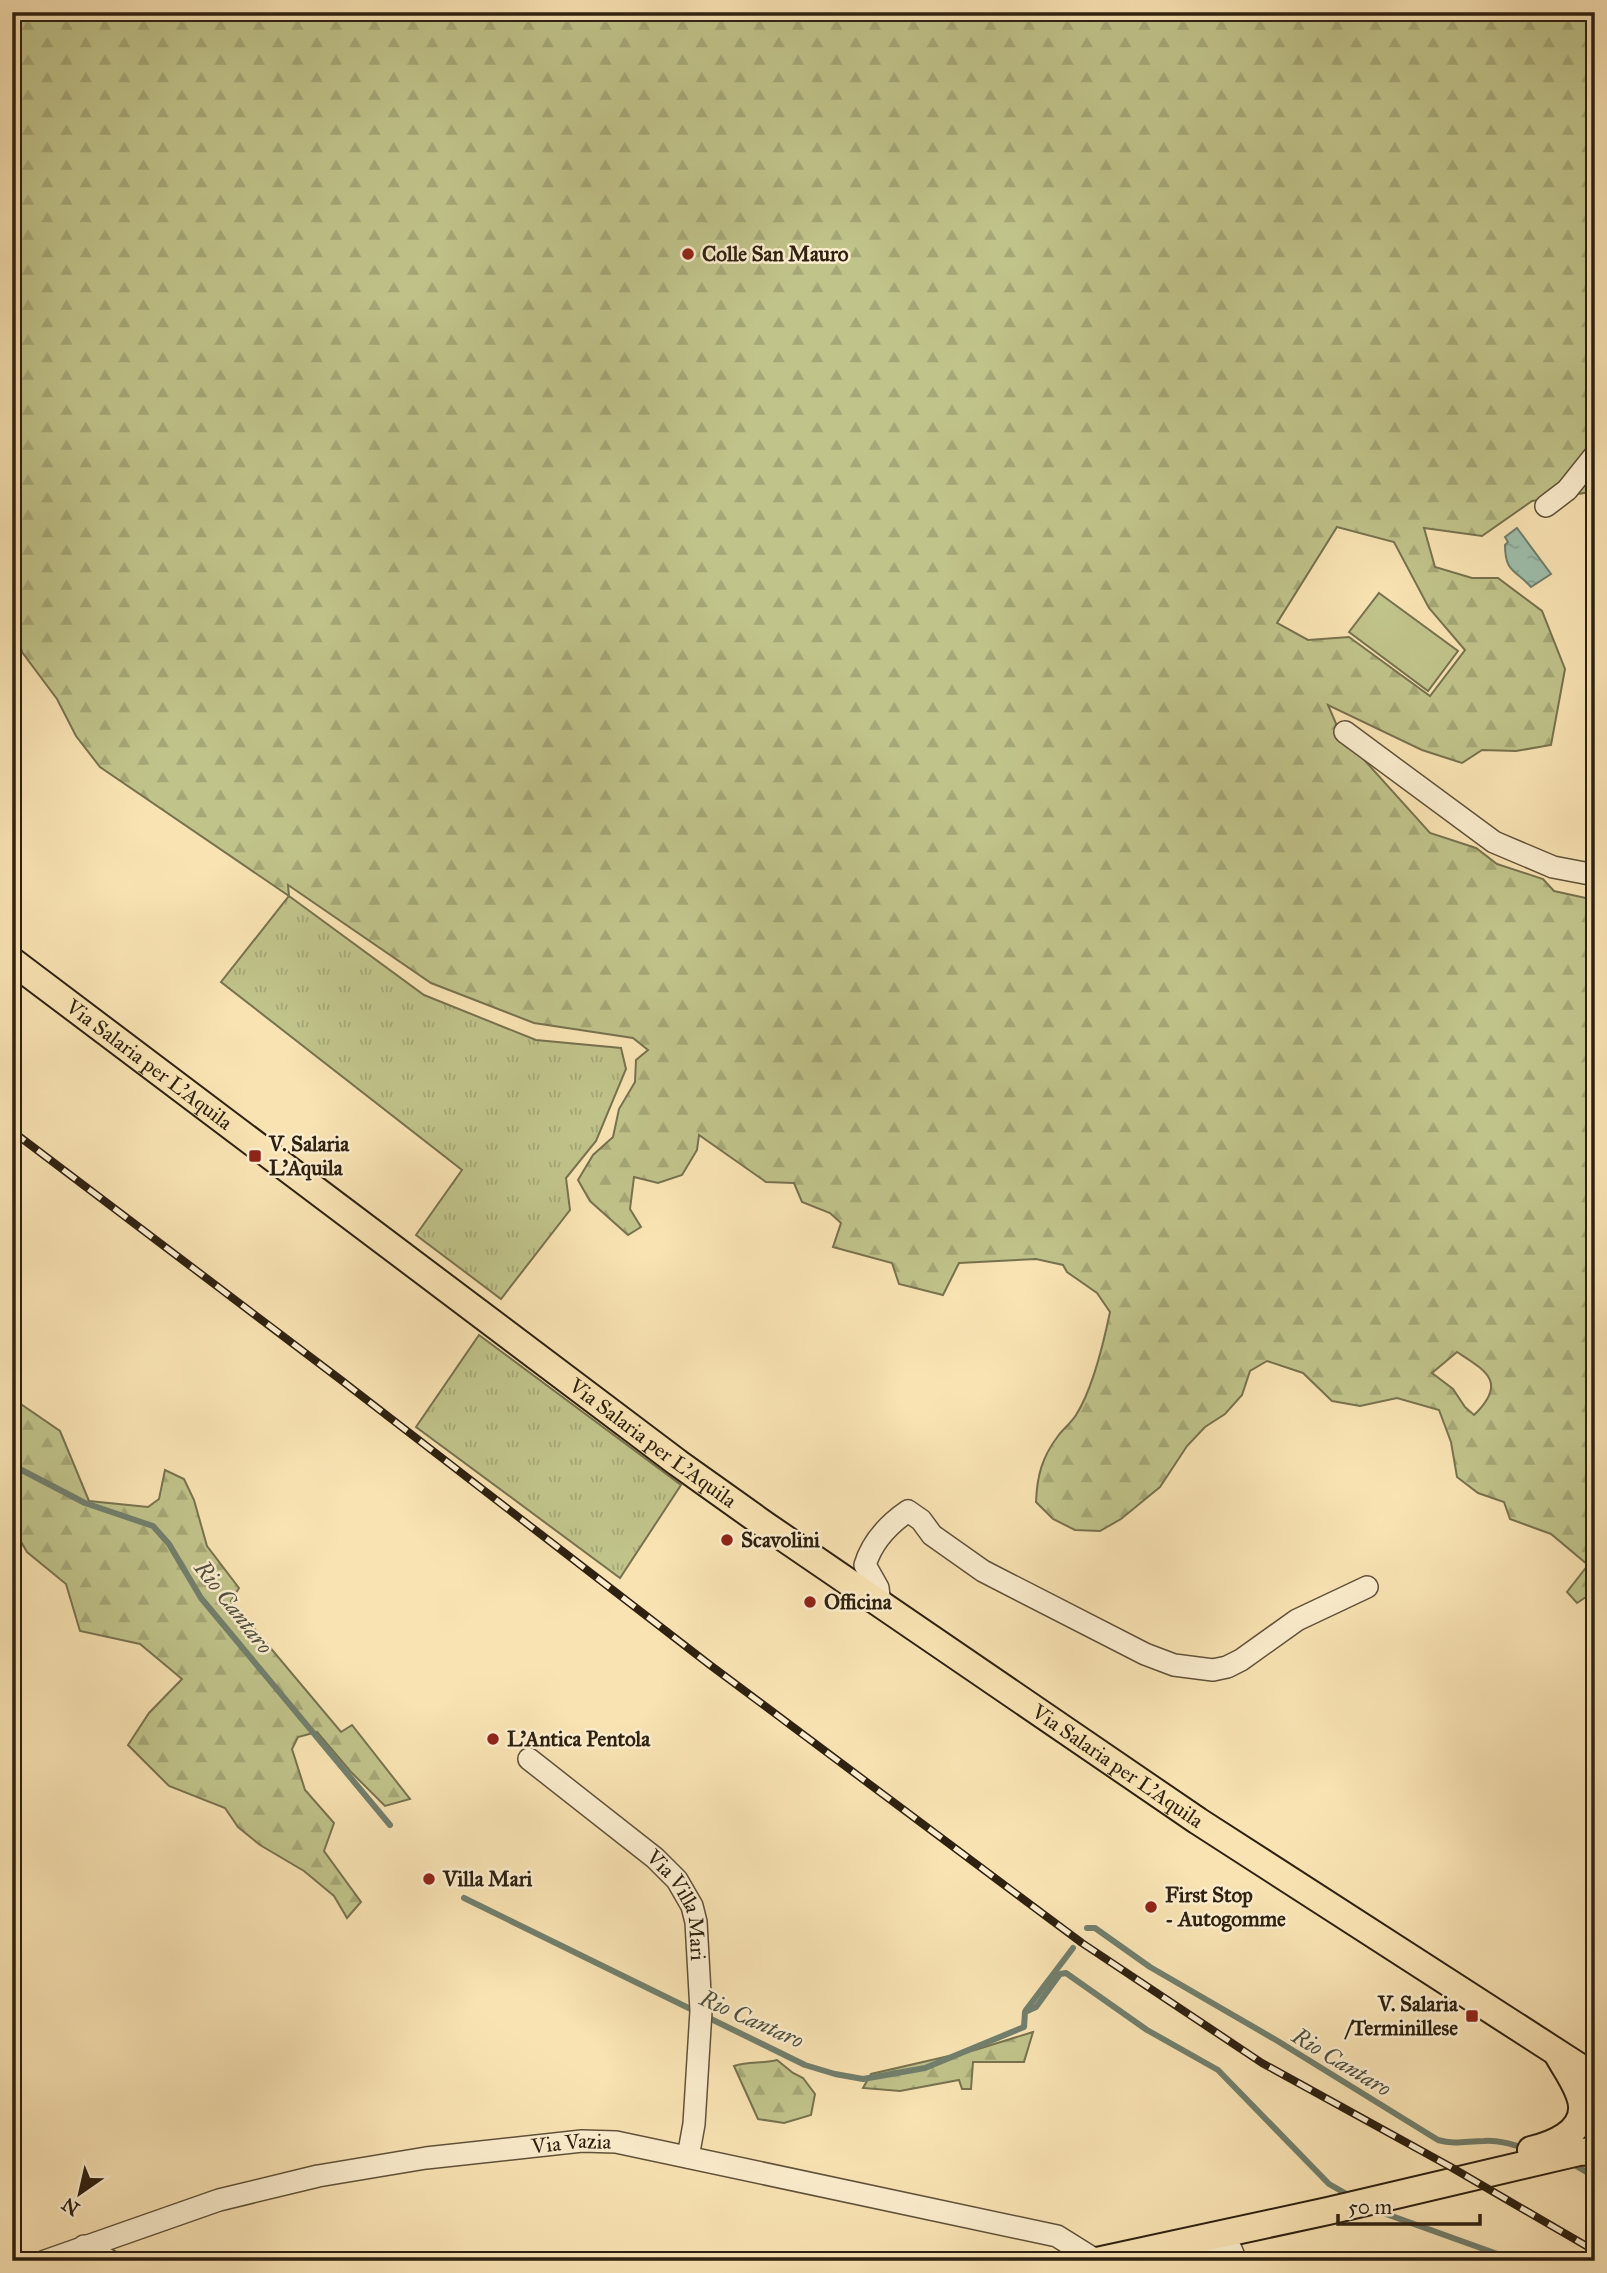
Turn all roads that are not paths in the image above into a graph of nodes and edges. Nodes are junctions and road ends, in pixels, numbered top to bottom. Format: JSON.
{"nodes":[{"id":1,"x":1595,"y":455,"type":"edge"},
{"id":2,"x":1546,"y":506,"type":"dead end"},
{"id":3,"x":1345,"y":732,"type":"dead end"},
{"id":4,"x":1595,"y":875,"type":"edge"},
{"id":5,"x":12,"y":961,"type":"edge"},
{"id":6,"x":1367,"y":1587,"type":"dead end"},
{"id":7,"x":880,"y":1604,"type":"junction"},
{"id":8,"x":529,"y":1759,"type":"dead end"},
{"id":9,"x":1555,"y":2051,"type":"junction"},
{"id":10,"x":1595,"y":2077,"type":"edge"},
{"id":11,"x":1587,"y":2116,"type":"edge"},
{"id":12,"x":1563,"y":2151,"type":"edge"},
{"id":13,"x":688,"y":2157,"type":"junction"},
{"id":14,"x":1263,"y":2225,"type":"junction"},
{"id":15,"x":1214,"y":2236,"type":"junction"},
{"id":16,"x":84,"y":2246,"type":"junction"},
{"id":17,"x":1144,"y":2251,"type":"junction"},
{"id":18,"x":45,"y":2261,"type":"edge"},
{"id":19,"x":110,"y":2261,"type":"edge"},
{"id":20,"x":1097,"y":2261,"type":"edge"},
{"id":21,"x":1187,"y":2261,"type":"edge"},
{"id":22,"x":1205,"y":2261,"type":"edge"},
{"id":23,"x":1237,"y":2261,"type":"edge"}],
"edges":[{"from":1,"to":2,"type":"street"},
{"from":3,"to":4,"type":"street"},
{"from":5,"to":7,"type":"main road","name":"Via Salaria per L'Aquila"},
{"from":6,"to":7,"type":"street"},
{"from":7,"to":9,"type":"main road","name":"Via Salaria per L'Aquila"},
{"from":8,"to":13,"type":"street","name":"Via Villa Mari"},
{"from":9,"to":10,"type":"main road","name":"Via Salaria per L'Aquila"},
{"from":9,"to":11,"type":"main road"},
{"from":11,"to":12,"type":"main road"},
{"from":12,"to":14,"type":"main road"},
{"from":13,"to":16,"type":"street","name":"Via Vazia"},
{"from":13,"to":20,"type":"street","name":"Via Vazia"},
{"from":14,"to":15,"type":"main road"},
{"from":14,"to":23,"type":"street"},
{"from":15,"to":17,"type":"main road"},
{"from":15,"to":22,"type":"street"},
{"from":15,"to":23,"type":"street"},
{"from":16,"to":18,"type":"street","name":"Via Vazia"},
{"from":16,"to":19,"type":"street"},
{"from":17,"to":20,"type":"main road"},
{"from":17,"to":21,"type":"street"}]}
